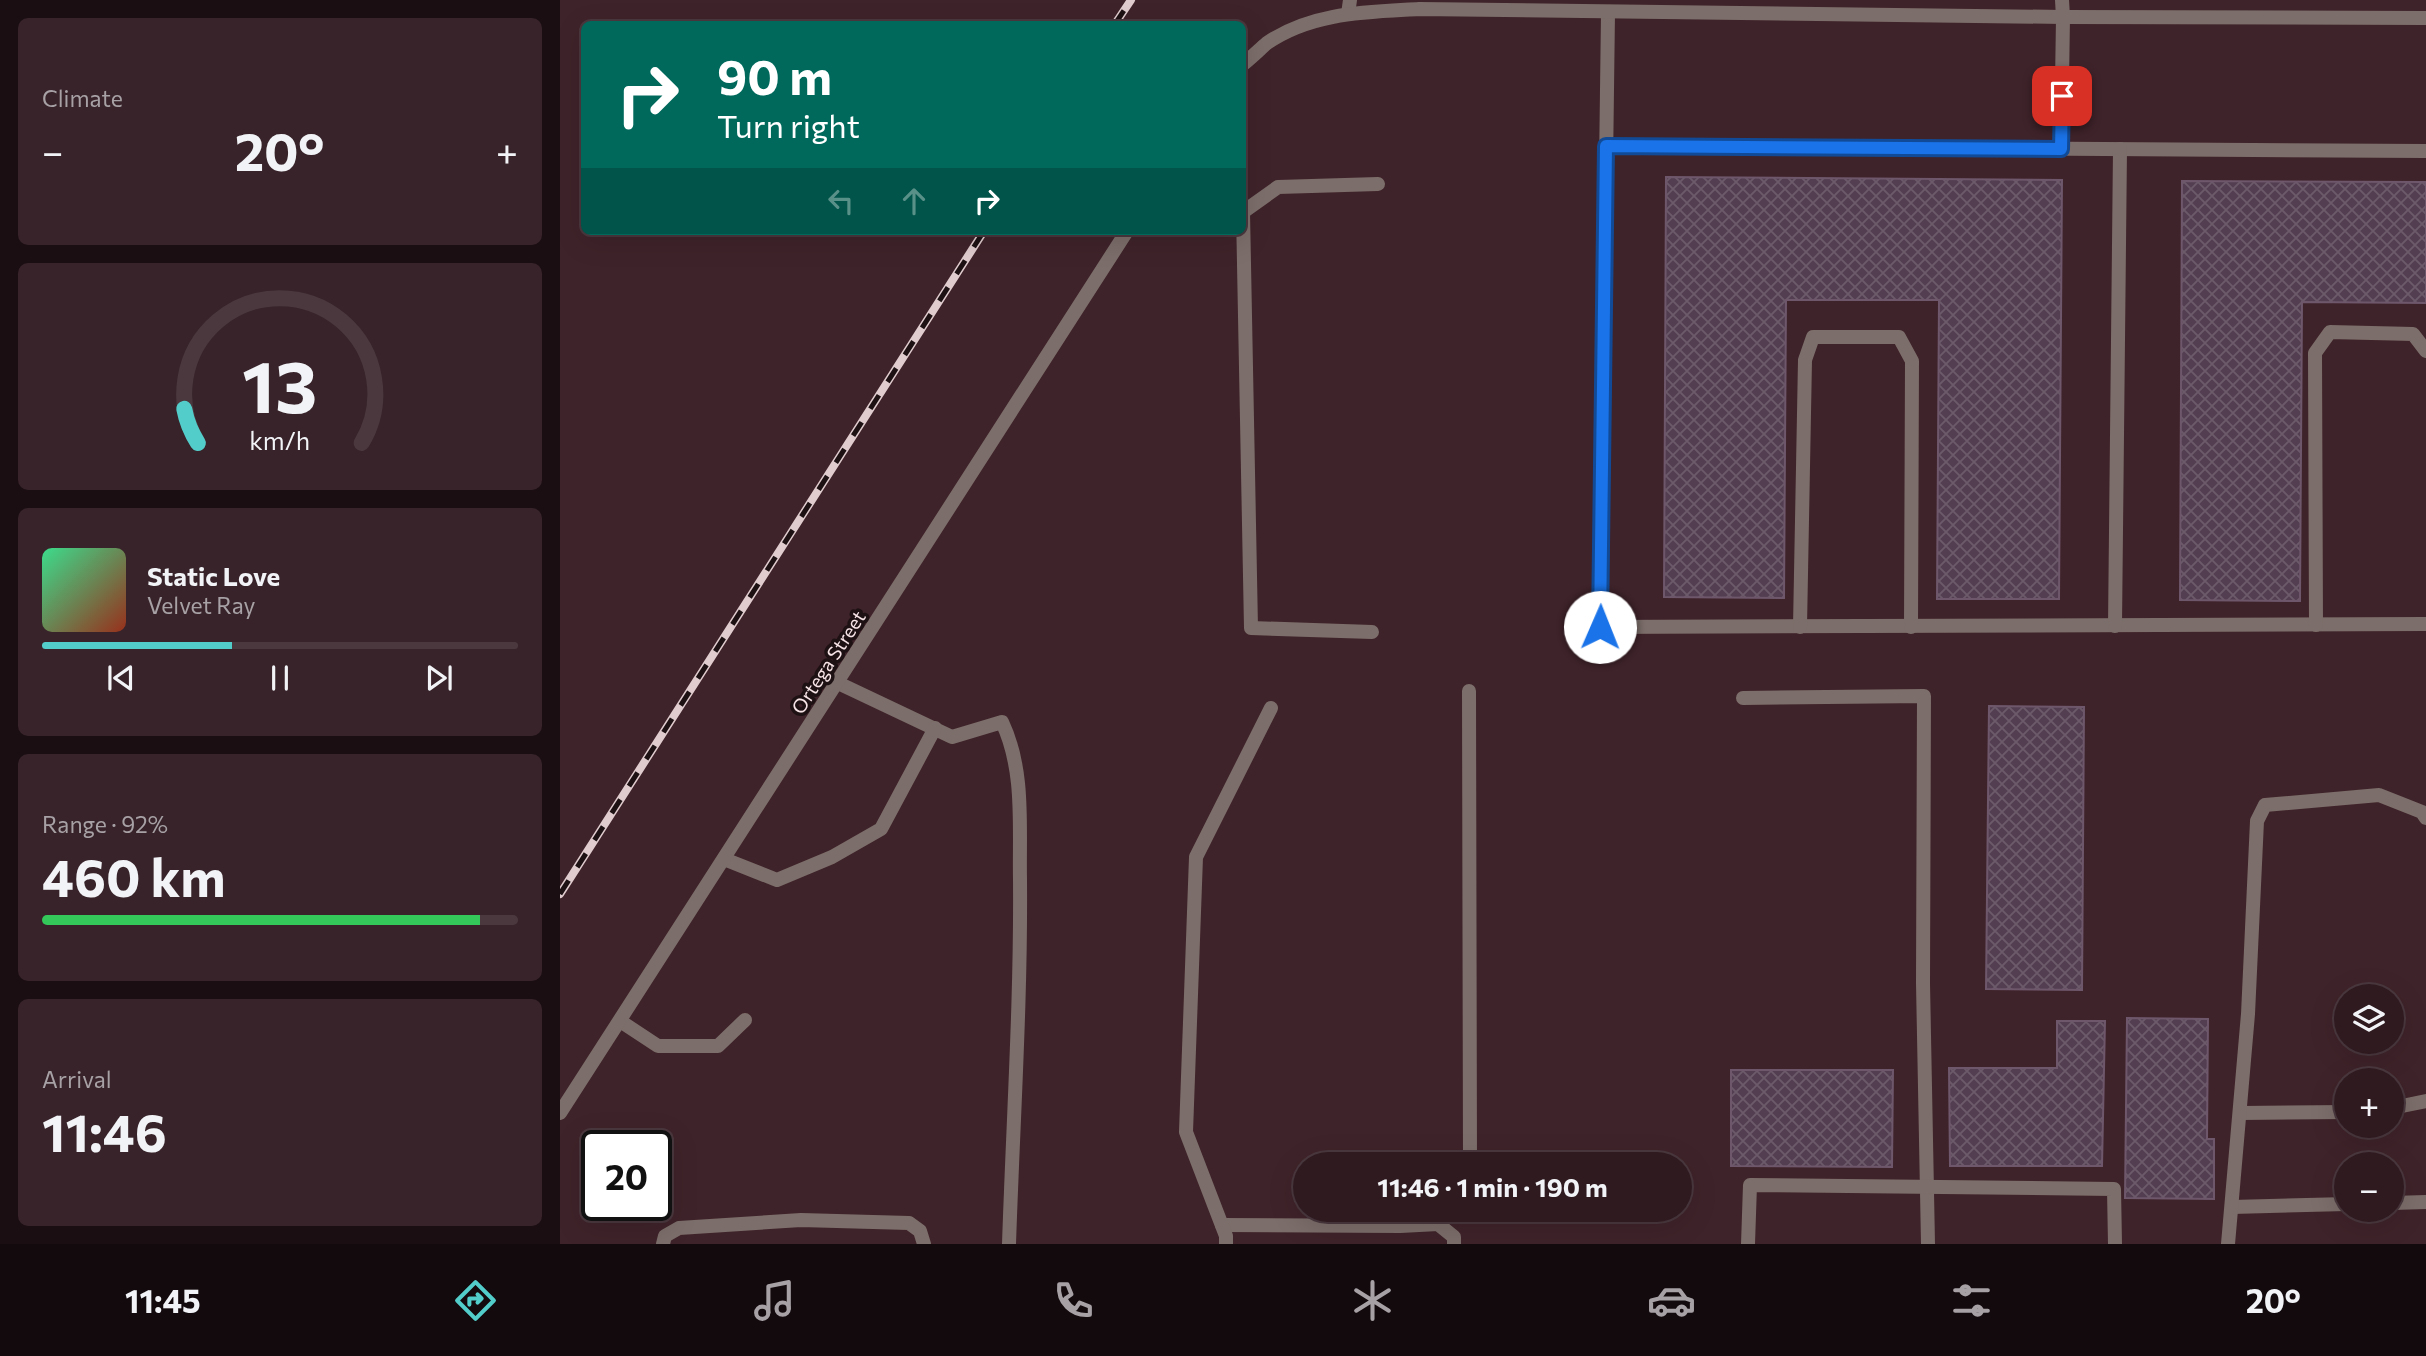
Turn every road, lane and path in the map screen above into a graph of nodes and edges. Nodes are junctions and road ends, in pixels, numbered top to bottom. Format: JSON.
{"nodes":[{"id":1,"x":2062,"y":0,"type":"edge"},
{"id":2,"x":1652,"y":6,"type":"edge"},
{"id":3,"x":1349,"y":7,"type":"edge"},
{"id":4,"x":1608,"y":13,"type":"junction"},
{"id":5,"x":2063,"y":17,"type":"junction"},
{"id":6,"x":2426,"y":18,"type":"edge"},
{"id":7,"x":1246,"y":62,"type":"edge"},
{"id":8,"x":1606,"y":146,"type":"junction"},
{"id":9,"x":2061,"y":149,"type":"junction"},
{"id":10,"x":2120,"y":149,"type":"junction"},
{"id":11,"x":2426,"y":151,"type":"edge"},
{"id":12,"x":1378,"y":184,"type":"dead end"},
{"id":13,"x":1246,"y":209,"type":"edge"},
{"id":14,"x":1124,"y":235,"type":"edge"},
{"id":15,"x":1242,"y":235,"type":"edge"},
{"id":16,"x":2426,"y":351,"type":"edge"},
{"id":17,"x":2426,"y":624,"type":"edge"},
{"id":18,"x":2316,"y":625,"type":"junction"},
{"id":19,"x":2115,"y":626,"type":"junction"},
{"id":20,"x":1800,"y":627,"type":"junction"},
{"id":21,"x":1910,"y":627,"type":"junction"},
{"id":22,"x":1372,"y":632,"type":"dead end"},
{"id":23,"x":838,"y":683,"type":"junction"},
{"id":24,"x":1469,"y":691,"type":"dead end"},
{"id":25,"x":1743,"y":698,"type":"dead end"},
{"id":26,"x":1271,"y":708,"type":"dead end"},
{"id":27,"x":935,"y":729,"type":"junction"},
{"id":28,"x":2426,"y":818,"type":"edge"},
{"id":29,"x":724,"y":859,"type":"junction"},
{"id":30,"x":745,"y":1020,"type":"dead end"},
{"id":31,"x":620,"y":1021,"type":"junction"},
{"id":32,"x":2426,"y":1101,"type":"edge"},
{"id":33,"x":2404,"y":1106,"type":"edge"},
{"id":34,"x":2241,"y":1112,"type":"junction"},
{"id":35,"x":2334,"y":1112,"type":"edge"},
{"id":36,"x":560,"y":1113,"type":"edge"},
{"id":37,"x":1470,"y":1152,"type":"edge"},
{"id":38,"x":1927,"y":1188,"type":"junction"},
{"id":39,"x":2426,"y":1202,"type":"edge"},
{"id":40,"x":2404,"y":1203,"type":"edge"},
{"id":41,"x":2334,"y":1204,"type":"edge"},
{"id":42,"x":2232,"y":1207,"type":"junction"},
{"id":43,"x":1441,"y":1222,"type":"edge"},
{"id":44,"x":1438,"y":1224,"type":"junction"},
{"id":45,"x":1222,"y":1225,"type":"junction"},
{"id":46,"x":663,"y":1244,"type":"edge"},
{"id":47,"x":924,"y":1244,"type":"edge"},
{"id":48,"x":1009,"y":1244,"type":"edge"},
{"id":49,"x":1226,"y":1244,"type":"edge"},
{"id":50,"x":1454,"y":1244,"type":"edge"},
{"id":51,"x":1748,"y":1244,"type":"edge"},
{"id":52,"x":1928,"y":1244,"type":"edge"},
{"id":53,"x":2115,"y":1244,"type":"edge"},
{"id":54,"x":2228,"y":1244,"type":"edge"}],
"edges":[{"from":1,"to":5,"type":"street"},
{"from":2,"to":4,"type":"street"},
{"from":2,"to":5,"type":"street"},
{"from":3,"to":4,"type":"street"},
{"from":3,"to":7,"type":"street"},
{"from":4,"to":8,"type":"street"},
{"from":5,"to":6,"type":"street"},
{"from":5,"to":9,"type":"street"},
{"from":8,"to":9,"type":"street"},
{"from":8,"to":20,"type":"street"},
{"from":9,"to":10,"type":"street"},
{"from":10,"to":11,"type":"street"},
{"from":10,"to":19,"type":"street"},
{"from":12,"to":13,"type":"street"},
{"from":14,"to":23,"type":"street","name":"Ortega Street"},
{"from":15,"to":22,"type":"street"},
{"from":16,"to":18,"type":"street"},
{"from":17,"to":18,"type":"street"},
{"from":18,"to":19,"type":"street"},
{"from":19,"to":21,"type":"street"},
{"from":20,"to":21,"type":"street"},
{"from":20,"to":21,"type":"street"},
{"from":23,"to":27,"type":"street"},
{"from":23,"to":29,"type":"street","name":"Ortega Street"},
{"from":24,"to":37,"type":"street"},
{"from":25,"to":38,"type":"street"},
{"from":26,"to":45,"type":"street"},
{"from":27,"to":29,"type":"street"},
{"from":27,"to":48,"type":"street"},
{"from":28,"to":34,"type":"street"},
{"from":29,"to":31,"type":"street","name":"Ortega Street"},
{"from":30,"to":31,"type":"street"},
{"from":31,"to":36,"type":"street","name":"Ortega Street"},
{"from":32,"to":33,"type":"street"},
{"from":34,"to":35,"type":"street"},
{"from":34,"to":42,"type":"street"},
{"from":38,"to":51,"type":"street"},
{"from":38,"to":52,"type":"street"},
{"from":38,"to":53,"type":"street"},
{"from":39,"to":40,"type":"street"},
{"from":41,"to":42,"type":"street"},
{"from":42,"to":54,"type":"street"},
{"from":43,"to":44,"type":"street"},
{"from":44,"to":45,"type":"street"},
{"from":44,"to":50,"type":"street"},
{"from":45,"to":49,"type":"street"},
{"from":46,"to":47,"type":"street"}]}
